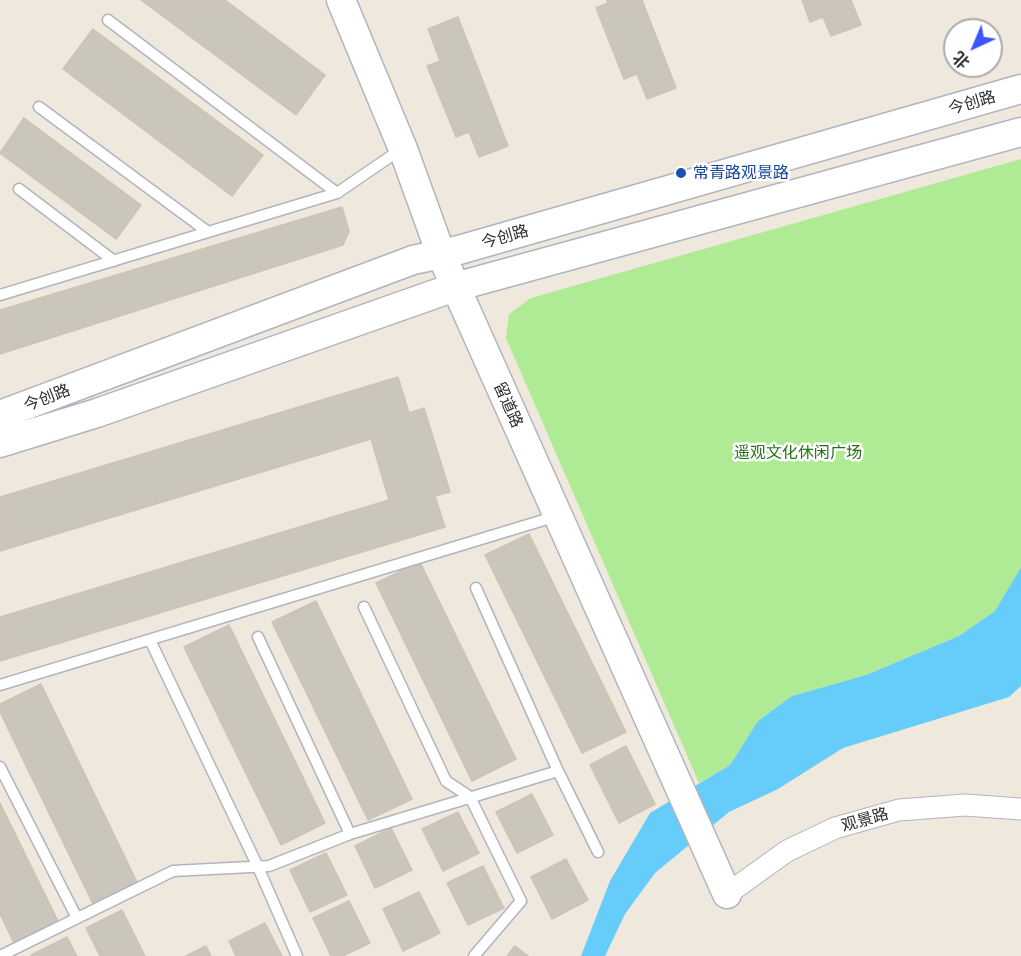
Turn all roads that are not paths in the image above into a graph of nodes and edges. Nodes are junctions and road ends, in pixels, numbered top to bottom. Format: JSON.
{"nodes":[{"id":1,"x":342,"y":0,"type":"edge"},
{"id":2,"x":108,"y":20,"type":"dead end"},
{"id":3,"x":1021,"y":89,"type":"edge"},
{"id":4,"x":39,"y":107,"type":"dead end"},
{"id":5,"x":1021,"y":132,"type":"edge"},
{"id":6,"x":403,"y":149,"type":"junction"},
{"id":7,"x":19,"y":189,"type":"dead end"},
{"id":8,"x":337,"y":194,"type":"junction"},
{"id":9,"x":208,"y":232,"type":"junction"},
{"id":10,"x":441,"y":254,"type":"junction"},
{"id":11,"x":114,"y":261,"type":"junction"},
{"id":12,"x":456,"y":286,"type":"junction"},
{"id":13,"x":0,"y":295,"type":"edge"},
{"id":14,"x":0,"y":415,"type":"edge"},
{"id":15,"x":0,"y":443,"type":"edge"},
{"id":16,"x":558,"y":516,"type":"junction"},
{"id":17,"x":476,"y":588,"type":"dead end"},
{"id":18,"x":364,"y":607,"type":"dead end"},
{"id":19,"x":258,"y":637,"type":"dead end"},
{"id":20,"x":150,"y":640,"type":"junction"},
{"id":21,"x":0,"y":685,"type":"edge"},
{"id":22,"x":0,"y":767,"type":"edge"},
{"id":23,"x":558,"y":771,"type":"junction"},
{"id":24,"x":470,"y":797,"type":"junction"},
{"id":25,"x":1021,"y":809,"type":"edge"},
{"id":26,"x":350,"y":834,"type":"junction"},
{"id":27,"x":598,"y":852,"type":"dead end"},
{"id":28,"x":258,"y":867,"type":"junction"},
{"id":29,"x":727,"y":894,"type":"joint"},
{"id":30,"x":77,"y":918,"type":"junction"},
{"id":31,"x":0,"y":956,"type":"edge"},
{"id":32,"x":297,"y":956,"type":"edge"},
{"id":33,"x":474,"y":956,"type":"edge"}],
"edges":[{"from":1,"to":6,"type":"main road","name":"留道路"},
{"from":2,"to":8,"type":"lane"},
{"from":3,"to":10,"type":"main road","name":"今创路"},
{"from":4,"to":9,"type":"lane"},
{"from":5,"to":12,"type":"main road","name":"今创路"},
{"from":6,"to":8,"type":"lane"},
{"from":6,"to":10,"type":"main road","name":"留道路"},
{"from":7,"to":11,"type":"lane"},
{"from":8,"to":9,"type":"lane"},
{"from":9,"to":11,"type":"lane"},
{"from":10,"to":12,"type":"main road","name":"留道路"},
{"from":10,"to":14,"type":"main road","name":"今创路"},
{"from":11,"to":13,"type":"lane"},
{"from":12,"to":15,"type":"main road","name":"今创路"},
{"from":12,"to":16,"type":"main road","name":"留道路"},
{"from":16,"to":20,"type":"lane"},
{"from":16,"to":29,"type":"main road","name":"留道路"},
{"from":17,"to":23,"type":"lane"},
{"from":18,"to":24,"type":"lane"},
{"from":19,"to":26,"type":"lane"},
{"from":20,"to":21,"type":"lane"},
{"from":20,"to":28,"type":"lane"},
{"from":22,"to":30,"type":"lane"},
{"from":23,"to":24,"type":"lane"},
{"from":23,"to":27,"type":"lane"},
{"from":24,"to":26,"type":"lane"},
{"from":24,"to":33,"type":"lane"},
{"from":25,"to":29,"type":"street","name":"观景路"},
{"from":26,"to":28,"type":"lane"},
{"from":28,"to":30,"type":"lane"},
{"from":28,"to":32,"type":"lane"},
{"from":30,"to":31,"type":"lane"}]}
